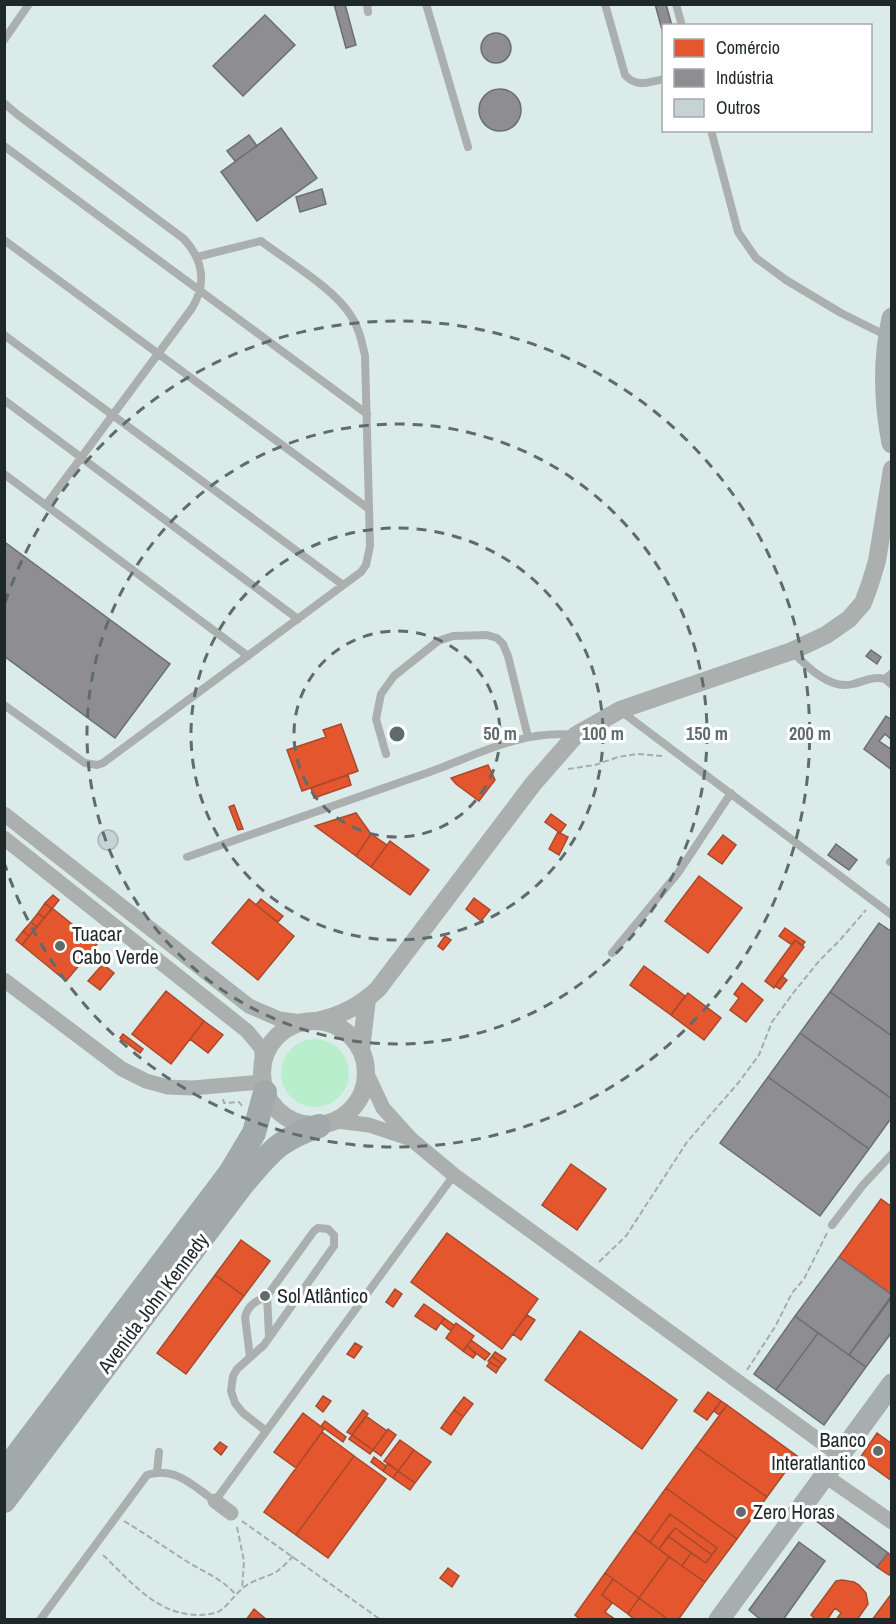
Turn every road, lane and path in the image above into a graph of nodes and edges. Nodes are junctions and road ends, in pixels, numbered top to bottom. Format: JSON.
{"nodes":[{"id":1,"x":29,"y":4,"type":"edge"},
{"id":2,"x":426,"y":4,"type":"edge"},
{"id":3,"x":605,"y":4,"type":"edge"},
{"id":4,"x":676,"y":4,"type":"edge"},
{"id":5,"x":681,"y":24,"type":"edge"},
{"id":6,"x":4,"y":40,"type":"edge"},
{"id":7,"x":662,"y":79,"type":"edge"},
{"id":8,"x":4,"y":103,"type":"edge"},
{"id":9,"x":712,"y":132,"type":"edge"},
{"id":10,"x":4,"y":146,"type":"edge"},
{"id":11,"x":468,"y":147,"type":"dead end"},
{"id":12,"x":4,"y":240,"type":"edge"},
{"id":13,"x":197,"y":257,"type":"junction"},
{"id":14,"x":200,"y":291,"type":"junction"},
{"id":15,"x":4,"y":335,"type":"edge"},
{"id":16,"x":890,"y":341,"type":"edge"},
{"id":17,"x":158,"y":354,"type":"junction"},
{"id":18,"x":4,"y":400,"type":"edge"},
{"id":19,"x":367,"y":414,"type":"junction"},
{"id":20,"x":113,"y":415,"type":"junction"},
{"id":21,"x":891,"y":443,"type":"edge"},
{"id":22,"x":81,"y":457,"type":"junction"},
{"id":23,"x":891,"y":470,"type":"edge"},
{"id":24,"x":4,"y":474,"type":"edge"},
{"id":25,"x":46,"y":505,"type":"junction"},
{"id":26,"x":369,"y":509,"type":"junction"},
{"id":27,"x":343,"y":585,"type":"junction"},
{"id":28,"x":298,"y":619,"type":"junction"},
{"id":29,"x":792,"y":651,"type":"junction"},
{"id":30,"x":248,"y":656,"type":"junction"},
{"id":31,"x":888,"y":676,"type":"edge"},
{"id":32,"x":891,"y":685,"type":"edge"},
{"id":33,"x":4,"y":705,"type":"edge"},
{"id":34,"x":620,"y":710,"type":"junction"},
{"id":35,"x":576,"y":735,"type":"junction"},
{"id":36,"x":528,"y":736,"type":"junction"},
{"id":37,"x":386,"y":753,"type":"dead end"},
{"id":38,"x":683,"y":757,"type":"junction"},
{"id":39,"x":560,"y":770,"type":"dead end"},
{"id":40,"x":731,"y":793,"type":"junction"},
{"id":41,"x":4,"y":814,"type":"edge"},
{"id":42,"x":4,"y":838,"type":"edge"},
{"id":43,"x":187,"y":857,"type":"dead end"},
{"id":44,"x":873,"y":901,"type":"junction"},
{"id":45,"x":891,"y":915,"type":"edge"},
{"id":46,"x":612,"y":953,"type":"dead end"},
{"id":47,"x":4,"y":980,"type":"edge"},
{"id":48,"x":367,"y":999,"type":"junction"},
{"id":49,"x":309,"y":1021,"type":"junction"},
{"id":50,"x":361,"y":1049,"type":"junction"},
{"id":51,"x":367,"y":1074,"type":"junction"},
{"id":52,"x":263,"y":1081,"type":"junction"},
{"id":53,"x":327,"y":1124,"type":"junction"},
{"id":54,"x":411,"y":1139,"type":"junction"},
{"id":55,"x":891,"y":1154,"type":"edge"},
{"id":56,"x":454,"y":1174,"type":"junction"},
{"id":57,"x":832,"y":1225,"type":"joint"},
{"id":58,"x":586,"y":1270,"type":"junction"},
{"id":59,"x":267,"y":1296,"type":"junction"},
{"id":60,"x":269,"y":1337,"type":"junction"},
{"id":61,"x":250,"y":1357,"type":"junction"},
{"id":62,"x":739,"y":1382,"type":"junction"},
{"id":63,"x":891,"y":1384,"type":"edge"},
{"id":64,"x":266,"y":1431,"type":"junction"},
{"id":65,"x":159,"y":1452,"type":"dead end"},
{"id":66,"x":839,"y":1455,"type":"junction"},
{"id":67,"x":4,"y":1472,"type":"edge"},
{"id":68,"x":157,"y":1472,"type":"junction"},
{"id":69,"x":824,"y":1475,"type":"junction"},
{"id":70,"x":4,"y":1501,"type":"edge"},
{"id":71,"x":215,"y":1501,"type":"junction"},
{"id":72,"x":231,"y":1513,"type":"junction"},
{"id":73,"x":116,"y":1517,"type":"junction"},
{"id":74,"x":891,"y":1522,"type":"edge"},
{"id":75,"x":94,"y":1547,"type":"junction"},
{"id":76,"x":293,"y":1556,"type":"junction"},
{"id":77,"x":242,"y":1589,"type":"junction"},
{"id":78,"x":237,"y":1596,"type":"junction"},
{"id":79,"x":144,"y":1599,"type":"dead end"},
{"id":80,"x":188,"y":1618,"type":"edge"},
{"id":81,"x":40,"y":1620,"type":"edge"},
{"id":82,"x":381,"y":1620,"type":"edge"},
{"id":83,"x":719,"y":1620,"type":"edge"}],
"edges":[{"from":1,"to":6,"type":"lane"},
{"from":2,"to":11,"type":"lane"},
{"from":3,"to":7,"type":"lane"},
{"from":4,"to":5,"type":"lane"},
{"from":8,"to":13,"type":"lane"},
{"from":9,"to":16,"type":"lane"},
{"from":10,"to":14,"type":"lane"},
{"from":12,"to":17,"type":"lane"},
{"from":13,"to":14,"type":"lane"},
{"from":13,"to":19,"type":"lane"},
{"from":14,"to":17,"type":"lane"},
{"from":14,"to":19,"type":"lane"},
{"from":15,"to":20,"type":"lane"},
{"from":16,"to":21,"type":"main road"},
{"from":17,"to":20,"type":"lane"},
{"from":17,"to":26,"type":"lane"},
{"from":18,"to":22,"type":"lane"},
{"from":19,"to":26,"type":"lane"},
{"from":20,"to":22,"type":"lane"},
{"from":20,"to":27,"type":"lane"},
{"from":22,"to":25,"type":"lane"},
{"from":22,"to":28,"type":"lane"},
{"from":23,"to":29,"type":"street"},
{"from":24,"to":25,"type":"lane"},
{"from":25,"to":30,"type":"lane"},
{"from":26,"to":27,"type":"lane"},
{"from":27,"to":28,"type":"lane"},
{"from":28,"to":30,"type":"lane"},
{"from":29,"to":31,"type":"lane"},
{"from":29,"to":34,"type":"street"},
{"from":30,"to":33,"type":"lane"},
{"from":31,"to":32,"type":"lane"},
{"from":34,"to":35,"type":"street"},
{"from":34,"to":38,"type":"lane"},
{"from":35,"to":36,"type":"lane"},
{"from":35,"to":48,"type":"street"},
{"from":36,"to":37,"type":"lane"},
{"from":36,"to":43,"type":"lane"},
{"from":38,"to":39,"type":"path"},
{"from":38,"to":40,"type":"lane"},
{"from":40,"to":44,"type":"lane"},
{"from":40,"to":46,"type":"lane"},
{"from":41,"to":49,"type":"street"},
{"from":42,"to":52,"type":"street"},
{"from":44,"to":45,"type":"lane"},
{"from":44,"to":58,"type":"path"},
{"from":47,"to":52,"type":"street"},
{"from":48,"to":49,"type":"street"},
{"from":48,"to":50,"type":"street"},
{"from":49,"to":50,"type":"street"},
{"from":49,"to":52,"type":"street"},
{"from":50,"to":51,"type":"street"},
{"from":51,"to":53,"type":"street"},
{"from":51,"to":54,"type":"street"},
{"from":52,"to":53,"type":"street"},
{"from":52,"to":67,"type":"highway","name":"Avenida John Kennedy"},
{"from":53,"to":54,"type":"street"},
{"from":53,"to":70,"type":"highway","name":"Avenida John Kennedy"},
{"from":54,"to":56,"type":"street"},
{"from":55,"to":57,"type":"lane"},
{"from":56,"to":58,"type":"street"},
{"from":56,"to":64,"type":"lane"},
{"from":57,"to":62,"type":"path"},
{"from":58,"to":62,"type":"street"},
{"from":59,"to":60,"type":"lane"},
{"from":59,"to":60,"type":"lane"},
{"from":59,"to":61,"type":"lane"},
{"from":60,"to":61,"type":"lane"},
{"from":61,"to":64,"type":"lane"},
{"from":62,"to":66,"type":"street"},
{"from":63,"to":66,"type":"main road"},
{"from":64,"to":71,"type":"lane"},
{"from":65,"to":68,"type":"lane"},
{"from":66,"to":69,"type":"main road"},
{"from":68,"to":71,"type":"lane"},
{"from":68,"to":73,"type":"lane"},
{"from":69,"to":74,"type":"street"},
{"from":69,"to":83,"type":"main road"},
{"from":71,"to":72,"type":"street"},
{"from":72,"to":76,"type":"path"},
{"from":72,"to":77,"type":"path"},
{"from":73,"to":75,"type":"lane"},
{"from":73,"to":78,"type":"path"},
{"from":75,"to":79,"type":"path"},
{"from":75,"to":81,"type":"lane"},
{"from":76,"to":77,"type":"path"},
{"from":76,"to":82,"type":"path"},
{"from":77,"to":78,"type":"path"},
{"from":78,"to":80,"type":"path"}]}
